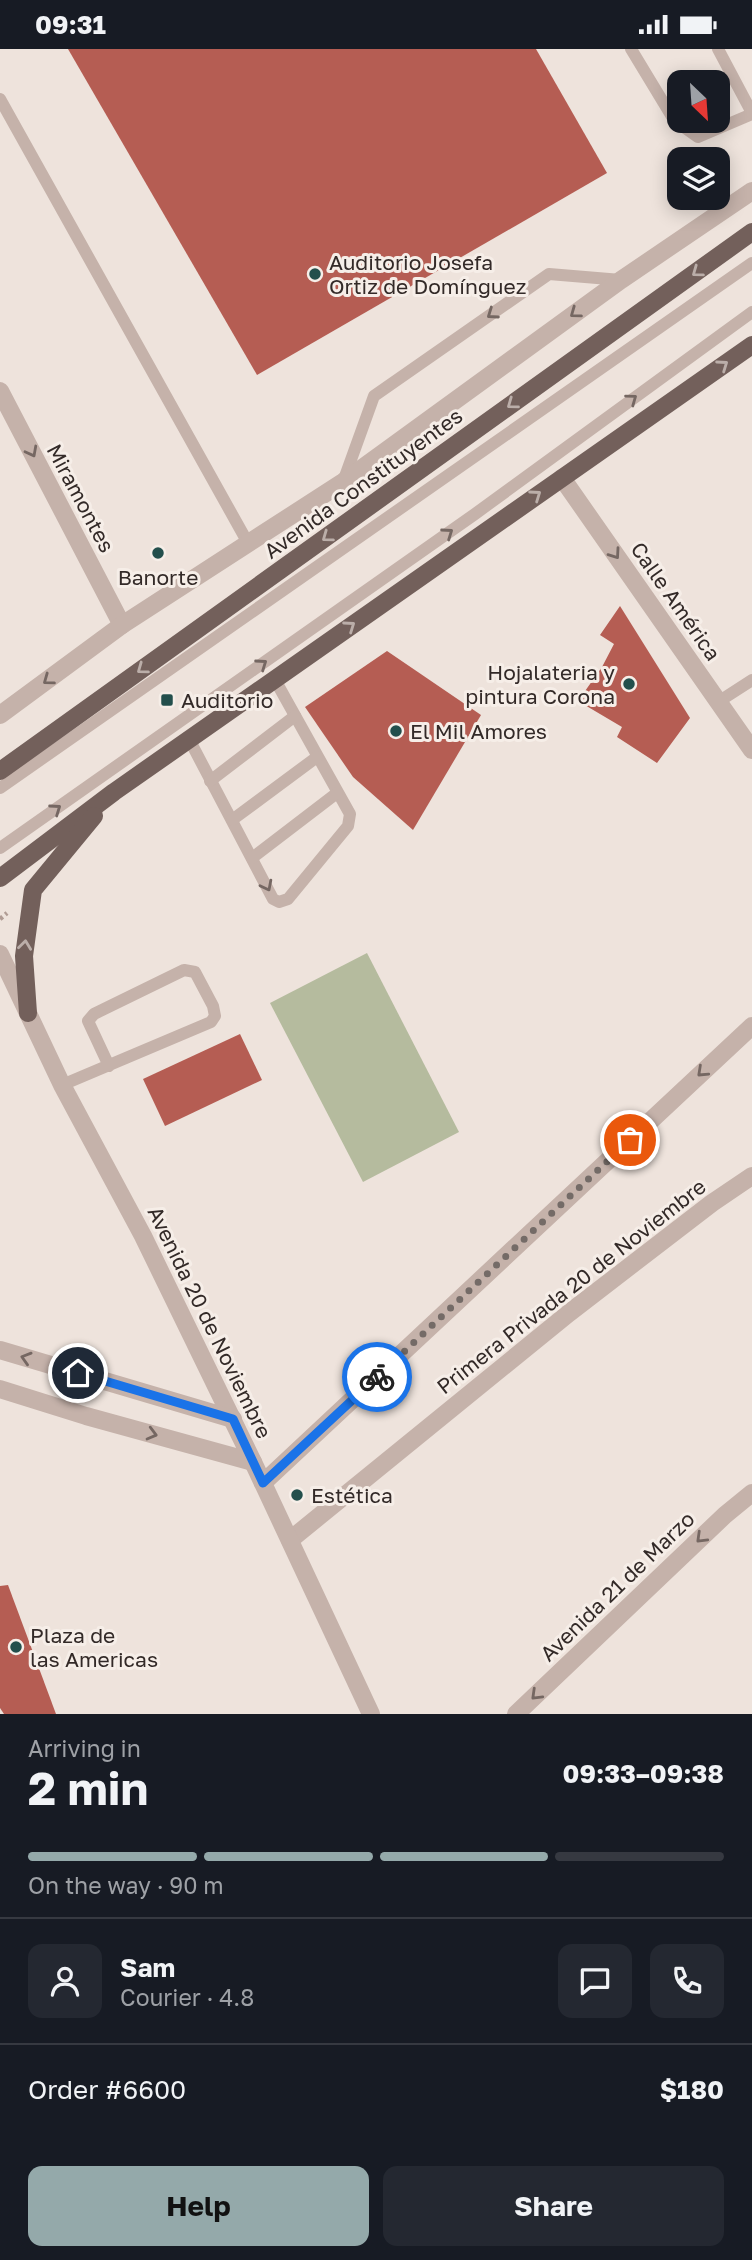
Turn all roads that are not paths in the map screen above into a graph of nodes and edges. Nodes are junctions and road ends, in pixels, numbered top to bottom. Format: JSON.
{"nodes":[{"id":1,"x":631,"y":49,"type":"edge"},
{"id":2,"x":718,"y":49,"type":"edge"},
{"id":3,"x":0,"y":99,"type":"edge"},
{"id":4,"x":752,"y":114,"type":"edge"},
{"id":5,"x":752,"y":191,"type":"edge"},
{"id":6,"x":752,"y":232,"type":"edge"},
{"id":7,"x":752,"y":263,"type":"edge"},
{"id":8,"x":621,"y":280,"type":"junction"},
{"id":9,"x":752,"y":312,"type":"edge"},
{"id":10,"x":752,"y":345,"type":"edge"},
{"id":11,"x":0,"y":391,"type":"edge"},
{"id":12,"x":562,"y":478,"type":"junction"},
{"id":13,"x":343,"y":482,"type":"junction"},
{"id":14,"x":248,"y":543,"type":"junction"},
{"id":15,"x":122,"y":625,"type":"junction"},
{"id":16,"x":275,"y":678,"type":"junction"},
{"id":17,"x":752,"y":680,"type":"edge"},
{"id":18,"x":718,"y":702,"type":"junction"},
{"id":19,"x":0,"y":715,"type":"edge"},
{"id":20,"x":295,"y":716,"type":"junction"},
{"id":21,"x":189,"y":739,"type":"junction"},
{"id":22,"x":752,"y":750,"type":"edge"},
{"id":23,"x":317,"y":757,"type":"junction"},
{"id":24,"x":0,"y":771,"type":"edge"},
{"id":25,"x":209,"y":781,"type":"junction"},
{"id":26,"x":0,"y":788,"type":"edge"},
{"id":27,"x":114,"y":792,"type":"junction"},
{"id":28,"x":337,"y":793,"type":"junction"},
{"id":29,"x":232,"y":820,"type":"junction"},
{"id":30,"x":0,"y":848,"type":"edge"},
{"id":31,"x":252,"y":858,"type":"junction"},
{"id":32,"x":0,"y":877,"type":"edge"},
{"id":33,"x":0,"y":954,"type":"edge"},
{"id":34,"x":28,"y":1013,"type":"junction"},
{"id":35,"x":752,"y":1026,"type":"edge"},
{"id":36,"x":109,"y":1066,"type":"junction"},
{"id":37,"x":62,"y":1085,"type":"junction"},
{"id":38,"x":752,"y":1176,"type":"edge"},
{"id":39,"x":0,"y":1350,"type":"edge"},
{"id":40,"x":0,"y":1389,"type":"edge"},
{"id":41,"x":233,"y":1419,"type":"junction"},
{"id":42,"x":253,"y":1462,"type":"junction"},
{"id":43,"x":263,"y":1483,"type":"junction"},
{"id":44,"x":752,"y":1493,"type":"edge"},
{"id":45,"x":290,"y":1540,"type":"junction"},
{"id":46,"x":371,"y":1714,"type":"edge"},
{"id":47,"x":516,"y":1714,"type":"edge"}],
"edges":[{"from":1,"to":4,"type":"lane"},
{"from":2,"to":4,"type":"lane"},
{"from":3,"to":14,"type":"lane"},
{"from":5,"to":8,"type":"street","name":"Avenida Constituyentes"},
{"from":6,"to":24,"type":"main road","name":"Avenida Constituyentes","one_way":true},
{"from":7,"to":26,"type":"lane"},
{"from":8,"to":13,"type":"street","name":"Avenida Constituyentes","one_way":true},
{"from":8,"to":13,"type":"lane","one_way":true},
{"from":30,"to":9,"type":"lane","one_way":true},
{"from":12,"to":10,"type":"main road","one_way":true},
{"from":11,"to":15,"type":"street","name":"Miramontes","one_way":true},
{"from":16,"to":12,"type":"main road","one_way":true},
{"from":12,"to":18,"type":"street","name":"Calle América","one_way":true},
{"from":13,"to":14,"type":"street","name":"Avenida Constituyentes"},
{"from":14,"to":15,"type":"street","name":"Avenida Constituyentes"},
{"from":15,"to":19,"type":"street","name":"Avenida Constituyentes","one_way":true},
{"from":16,"to":20,"type":"lane"},
{"from":16,"to":21,"type":"main road"},
{"from":17,"to":18,"type":"lane"},
{"from":18,"to":22,"type":"street","name":"Calle América"},
{"from":20,"to":23,"type":"lane"},
{"from":20,"to":25,"type":"lane"},
{"from":21,"to":25,"type":"lane"},
{"from":21,"to":27,"type":"main road"},
{"from":23,"to":28,"type":"lane"},
{"from":23,"to":29,"type":"lane"},
{"from":25,"to":29,"type":"lane"},
{"from":27,"to":32,"type":"main road"},
{"from":34,"to":27,"type":"main road","one_way":true},
{"from":28,"to":31,"type":"lane"},
{"from":31,"to":28,"type":"lane","one_way":true},
{"from":29,"to":31,"type":"lane"},
{"from":33,"to":34,"type":"street","name":"Avenida 20 de Noviembre"},
{"from":34,"to":37,"type":"street","name":"Avenida 20 de Noviembre"},
{"from":35,"to":43,"type":"street","one_way":true},
{"from":36,"to":36,"type":"lane"},
{"from":36,"to":37,"type":"lane"},
{"from":37,"to":41,"type":"street","name":"Avenida 20 de Noviembre"},
{"from":38,"to":45,"type":"street","name":"Primera Privada 20 de Noviembre"},
{"from":41,"to":39,"type":"street","one_way":true},
{"from":40,"to":42,"type":"street","one_way":true},
{"from":41,"to":42,"type":"street","name":"Avenida 20 de Noviembre"},
{"from":42,"to":43,"type":"street","name":"Avenida 20 de Noviembre"},
{"from":43,"to":45,"type":"street","name":"Avenida 20 de Noviembre"},
{"from":44,"to":47,"type":"street","name":"Avenida 21 de Marzo","one_way":true},
{"from":45,"to":46,"type":"street","name":"Avenida 20 de Noviembre"}]}
